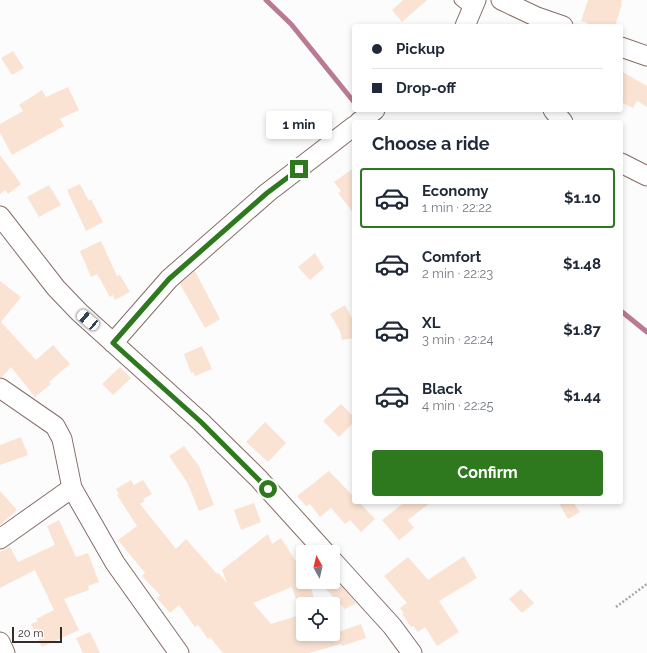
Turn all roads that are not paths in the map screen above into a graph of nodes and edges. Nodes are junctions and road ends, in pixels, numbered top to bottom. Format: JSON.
{"nodes":[{"id":1,"x":501,"y":0,"type":"edge"},
{"id":2,"x":558,"y":24,"type":"edge"},
{"id":3,"x":623,"y":48,"type":"edge"},
{"id":4,"x":647,"y":56,"type":"edge"},
{"id":5,"x":372,"y":112,"type":"edge"},
{"id":6,"x":555,"y":112,"type":"edge"},
{"id":7,"x":362,"y":120,"type":"edge"},
{"id":8,"x":561,"y":120,"type":"edge"},
{"id":9,"x":352,"y":128,"type":"edge"},
{"id":10,"x":623,"y":164,"type":"edge"},
{"id":11,"x":647,"y":176,"type":"edge"},
{"id":12,"x":0,"y":216,"type":"edge"},
{"id":13,"x":113,"y":343,"type":"junction"},
{"id":14,"x":0,"y":388,"type":"edge"},
{"id":15,"x":72,"y":488,"type":"junction"},
{"id":16,"x":0,"y":538,"type":"edge"},
{"id":17,"x":319,"y":545,"type":"edge"},
{"id":18,"x":340,"y":569,"type":"edge"},
{"id":19,"x":0,"y":642,"type":"edge"},
{"id":20,"x":5,"y":653,"type":"edge"},
{"id":21,"x":179,"y":653,"type":"edge"},
{"id":22,"x":412,"y":653,"type":"edge"}],
"edges":[{"from":1,"to":2,"type":"street"},
{"from":3,"to":4,"type":"street"},
{"from":5,"to":7,"type":"street"},
{"from":6,"to":8,"type":"street"},
{"from":9,"to":13,"type":"street"},
{"from":10,"to":11,"type":"street"},
{"from":12,"to":13,"type":"street"},
{"from":13,"to":17,"type":"street"},
{"from":14,"to":15,"type":"street"},
{"from":15,"to":16,"type":"street"},
{"from":15,"to":21,"type":"street"},
{"from":18,"to":22,"type":"street"},
{"from":19,"to":20,"type":"street"}]}
